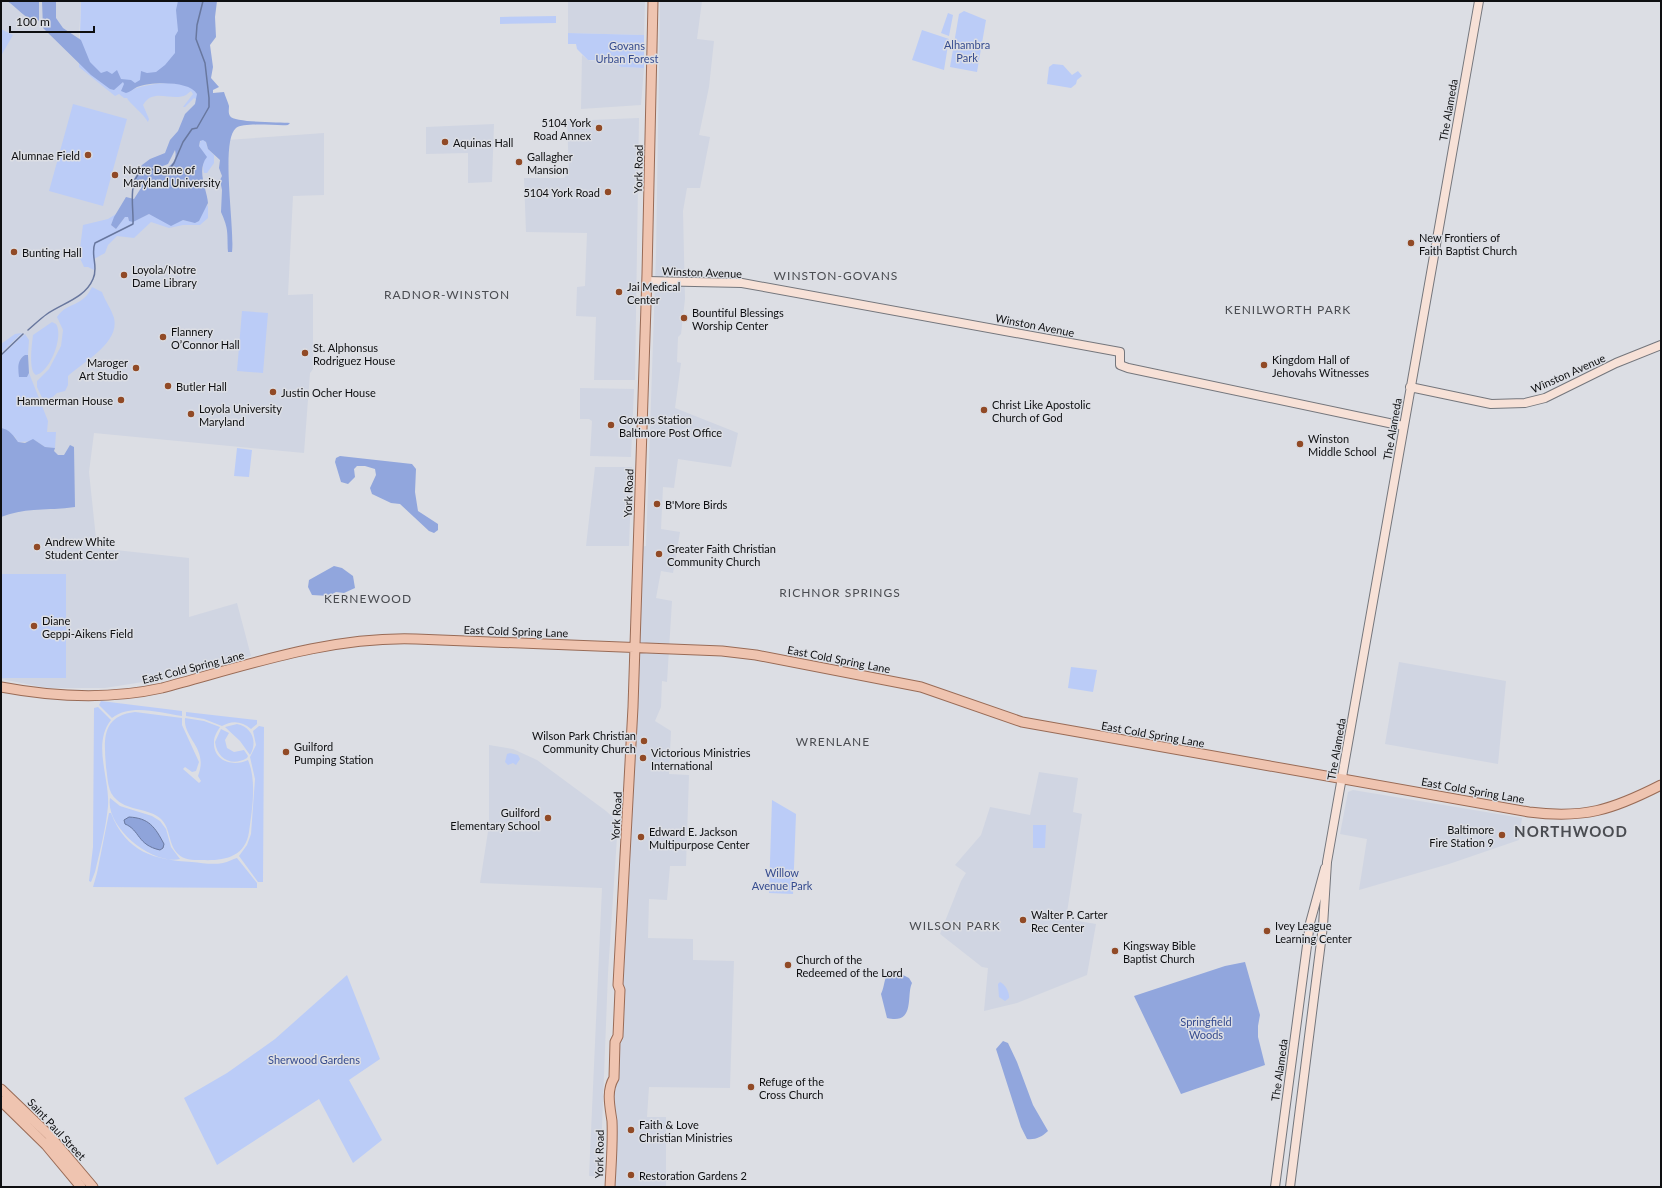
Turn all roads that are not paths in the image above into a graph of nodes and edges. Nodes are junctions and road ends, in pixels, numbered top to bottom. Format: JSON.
{"nodes":[{"id":1,"x":653,"y":1,"type":"edge"},
{"id":2,"x":1479,"y":1,"type":"edge"},
{"id":3,"x":647,"y":281,"type":"junction"},
{"id":4,"x":1661,"y":345,"type":"edge"},
{"id":5,"x":1410,"y":387,"type":"junction"},
{"id":6,"x":1403,"y":426,"type":"junction"},
{"id":7,"x":635,"y":647,"type":"junction"},
{"id":8,"x":1,"y":687,"type":"edge"},
{"id":9,"x":1342,"y":779,"type":"junction"},
{"id":10,"x":1661,"y":785,"type":"edge"},
{"id":11,"x":1327,"y":862,"type":"junction"},
{"id":12,"x":1,"y":1090,"type":"edge"},
{"id":13,"x":1,"y":1101,"type":"edge"},
{"id":14,"x":81,"y":1187,"type":"edge"},
{"id":15,"x":93,"y":1187,"type":"edge"},
{"id":16,"x":610,"y":1187,"type":"edge"},
{"id":17,"x":1275,"y":1187,"type":"edge"},
{"id":18,"x":1290,"y":1187,"type":"edge"}],
"edges":[{"from":1,"to":3,"type":"main road","name":"York Road"},
{"from":2,"to":5,"type":"main road","name":"The Alameda"},
{"from":3,"to":6,"type":"main road","name":"Winston Avenue"},
{"from":3,"to":7,"type":"main road","name":"York Road"},
{"from":4,"to":5,"type":"main road","name":"Winston Avenue"},
{"from":5,"to":6,"type":"main road","name":"The Alameda"},
{"from":6,"to":9,"type":"main road","name":"The Alameda"},
{"from":7,"to":8,"type":"main road","name":"East Cold Spring Lane"},
{"from":7,"to":9,"type":"main road","name":"East Cold Spring Lane"},
{"from":7,"to":16,"type":"main road","name":"York Road"},
{"from":9,"to":10,"type":"main road","name":"East Cold Spring Lane"},
{"from":9,"to":11,"type":"main road","name":"The Alameda"},
{"from":11,"to":17,"type":"main road","name":"The Alameda"},
{"from":11,"to":18,"type":"main road","name":"The Alameda"},
{"from":12,"to":15,"type":"main road","name":"Saint Paul Street"},
{"from":13,"to":14,"type":"main road","name":"Saint Paul Street"}]}
